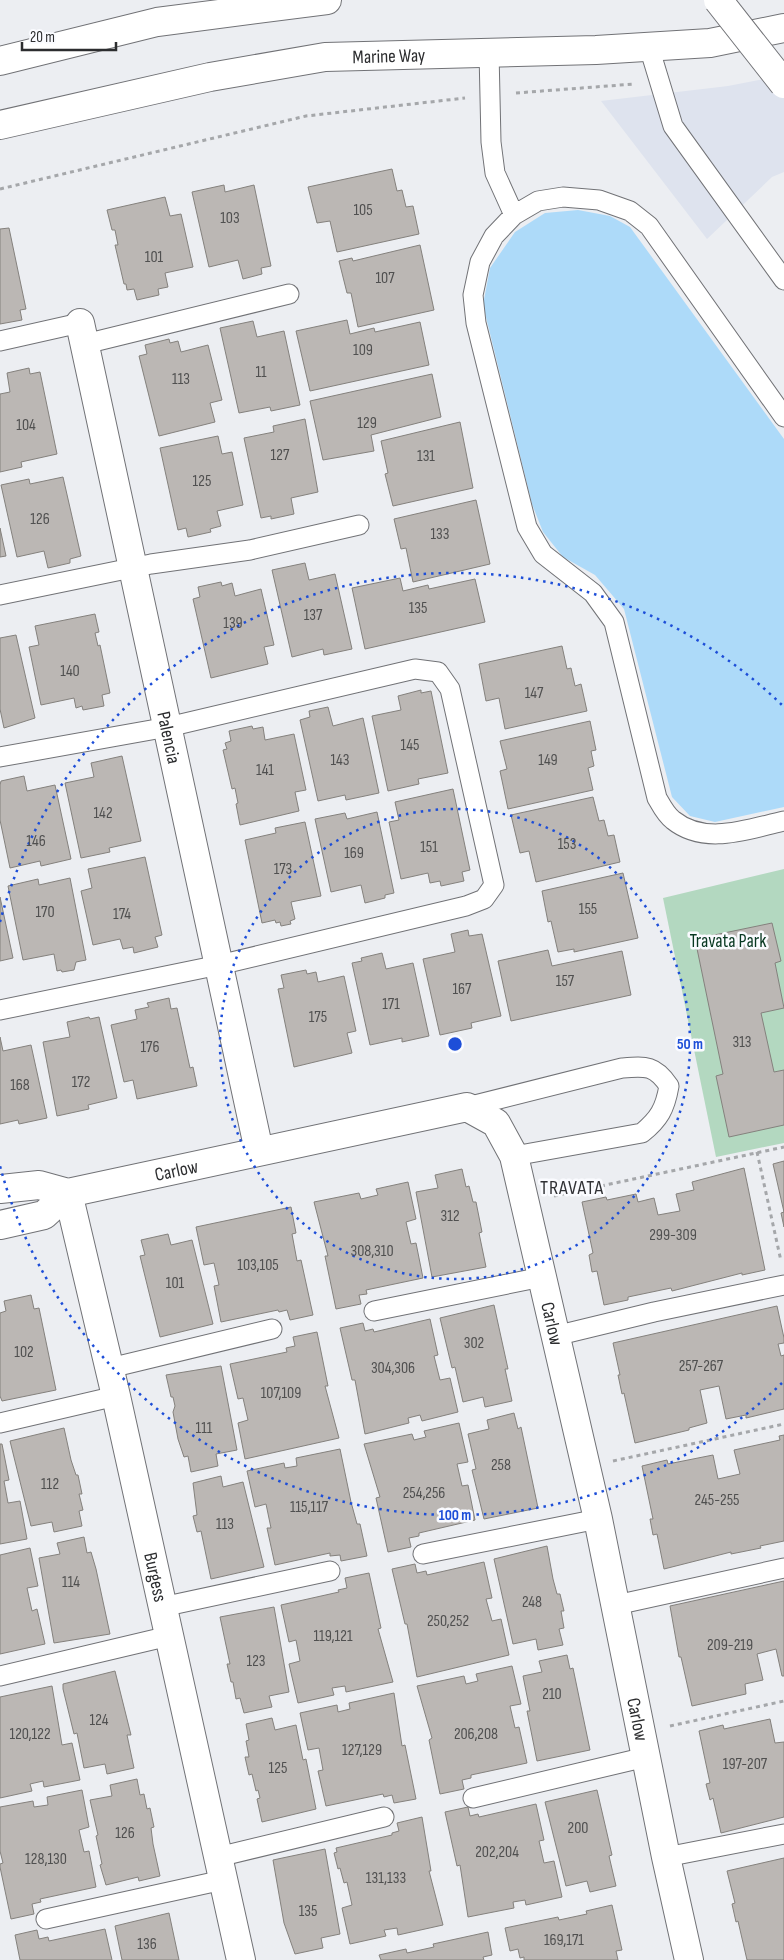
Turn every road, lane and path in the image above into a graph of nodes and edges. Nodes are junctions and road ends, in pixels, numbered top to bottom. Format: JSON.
{"nodes":[{"id":1,"x":327,"y":0,"type":"edge"},
{"id":2,"x":718,"y":0,"type":"edge"},
{"id":3,"x":263,"y":3,"type":"edge"},
{"id":4,"x":784,"y":28,"type":"edge"},
{"id":5,"x":649,"y":47,"type":"junction"},
{"id":6,"x":489,"y":52,"type":"junction"},
{"id":7,"x":0,"y":61,"type":"edge"},
{"id":8,"x":659,"y":83,"type":"junction"},
{"id":9,"x":784,"y":84,"type":"edge"},
{"id":10,"x":490,"y":95,"type":"junction"},
{"id":11,"x":0,"y":125,"type":"edge"},
{"id":12,"x":0,"y":189,"type":"edge"},
{"id":13,"x":514,"y":215,"type":"junction"},
{"id":14,"x":784,"y":280,"type":"edge"},
{"id":15,"x":289,"y":294,"type":"dead end"},
{"id":16,"x":82,"y":333,"type":"junction"},
{"id":17,"x":0,"y":341,"type":"edge"},
{"id":18,"x":784,"y":417,"type":"edge"},
{"id":19,"x":359,"y":525,"type":"dead end"},
{"id":20,"x":133,"y":567,"type":"junction"},
{"id":21,"x":0,"y":595,"type":"edge"},
{"id":22,"x":168,"y":727,"type":"junction"},
{"id":23,"x":0,"y":757,"type":"edge"},
{"id":24,"x":784,"y":821,"type":"edge"},
{"id":25,"x":219,"y":964,"type":"junction"},
{"id":26,"x":0,"y":1010,"type":"edge"},
{"id":27,"x":467,"y":1107,"type":"junction"},
{"id":28,"x":784,"y":1147,"type":"edge"},
{"id":29,"x":259,"y":1151,"type":"junction"},
{"id":30,"x":757,"y":1152,"type":"junction"},
{"id":31,"x":514,"y":1156,"type":"junction"},
{"id":32,"x":0,"y":1188,"type":"edge"},
{"id":33,"x":68,"y":1193,"type":"junction"},
{"id":34,"x":524,"y":1202,"type":"junction"},
{"id":35,"x":0,"y":1225,"type":"edge"},
{"id":36,"x":782,"y":1265,"type":"dead end"},
{"id":37,"x":542,"y":1277,"type":"junction"},
{"id":38,"x":784,"y":1285,"type":"edge"},
{"id":39,"x":374,"y":1311,"type":"dead end"},
{"id":40,"x":272,"y":1329,"type":"dead end"},
{"id":41,"x":556,"y":1336,"type":"junction"},
{"id":42,"x":110,"y":1368,"type":"junction"},
{"id":43,"x":116,"y":1396,"type":"junction"},
{"id":44,"x":0,"y":1423,"type":"edge"},
{"id":45,"x":784,"y":1424,"type":"edge"},
{"id":46,"x":586,"y":1466,"type":"junction"},
{"id":47,"x":598,"y":1519,"type":"junction"},
{"id":48,"x":423,"y":1554,"type":"dead end"},
{"id":49,"x":784,"y":1568,"type":"edge"},
{"id":50,"x":330,"y":1571,"type":"dead end"},
{"id":51,"x":616,"y":1605,"type":"junction"},
{"id":52,"x":162,"y":1607,"type":"junction"},
{"id":53,"x":169,"y":1636,"type":"junction"},
{"id":54,"x":0,"y":1676,"type":"edge"},
{"id":55,"x":784,"y":1701,"type":"edge"},
{"id":56,"x":643,"y":1745,"type":"junction"},
{"id":57,"x":473,"y":1798,"type":"dead end"},
{"id":58,"x":384,"y":1817,"type":"dead end"},
{"id":59,"x":784,"y":1834,"type":"edge"},
{"id":60,"x":666,"y":1857,"type":"junction"},
{"id":61,"x":220,"y":1869,"type":"junction"},
{"id":62,"x":46,"y":1919,"type":"dead end"},
{"id":63,"x":241,"y":1960,"type":"edge"},
{"id":64,"x":689,"y":1960,"type":"edge"}],
"edges":[{"from":1,"to":3,"type":"main road"},
{"from":2,"to":9,"type":"main road","bridge":true},
{"from":3,"to":7,"type":"main road"},
{"from":4,"to":5,"type":"main road","name":"Marine Way"},
{"from":5,"to":6,"type":"main road","name":"Marine Way"},
{"from":5,"to":8,"type":"lane"},
{"from":6,"to":10,"type":"lane"},
{"from":6,"to":11,"type":"main road","name":"Marine Way"},
{"from":8,"to":10,"type":"path"},
{"from":8,"to":14,"type":"lane"},
{"from":10,"to":12,"type":"path"},
{"from":10,"to":13,"type":"lane"},
{"from":13,"to":18,"type":"lane"},
{"from":13,"to":24,"type":"lane"},
{"from":15,"to":16,"type":"lane"},
{"from":16,"to":17,"type":"lane"},
{"from":16,"to":20,"type":"main road","name":"Palencia"},
{"from":19,"to":20,"type":"lane"},
{"from":20,"to":21,"type":"lane"},
{"from":20,"to":22,"type":"main road","name":"Palencia"},
{"from":22,"to":23,"type":"lane"},
{"from":22,"to":25,"type":"main road","name":"Palencia"},
{"from":22,"to":25,"type":"lane"},
{"from":25,"to":26,"type":"lane"},
{"from":25,"to":29,"type":"main road","name":"Palencia"},
{"from":27,"to":29,"type":"main road","name":"Carlow"},
{"from":27,"to":31,"type":"main road","name":"Carlow"},
{"from":27,"to":31,"type":"lane"},
{"from":28,"to":30,"type":"path"},
{"from":29,"to":33,"type":"main road","name":"Carlow"},
{"from":30,"to":34,"type":"path"},
{"from":30,"to":36,"type":"path"},
{"from":31,"to":34,"type":"main road","name":"Carlow"},
{"from":32,"to":33,"type":"main road","name":"Carlow"},
{"from":33,"to":35,"type":"main road"},
{"from":33,"to":42,"type":"main road","name":"Burgess"},
{"from":34,"to":37,"type":"main road","name":"Carlow"},
{"from":37,"to":39,"type":"lane"},
{"from":37,"to":41,"type":"main road","name":"Carlow"},
{"from":38,"to":41,"type":"lane"},
{"from":40,"to":42,"type":"lane"},
{"from":41,"to":46,"type":"main road","name":"Carlow"},
{"from":42,"to":43,"type":"main road","name":"Burgess"},
{"from":43,"to":44,"type":"lane"},
{"from":43,"to":52,"type":"main road","name":"Burgess"},
{"from":45,"to":46,"type":"path"},
{"from":46,"to":47,"type":"main road","name":"Carlow"},
{"from":47,"to":48,"type":"lane"},
{"from":47,"to":51,"type":"main road","name":"Carlow"},
{"from":49,"to":51,"type":"lane"},
{"from":50,"to":52,"type":"lane"},
{"from":51,"to":56,"type":"main road","name":"Carlow"},
{"from":52,"to":53,"type":"main road","name":"Burgess"},
{"from":53,"to":54,"type":"lane"},
{"from":53,"to":61,"type":"main road","name":"Burgess"},
{"from":55,"to":56,"type":"path"},
{"from":56,"to":57,"type":"lane"},
{"from":56,"to":60,"type":"main road","name":"Carlow"},
{"from":58,"to":61,"type":"lane"},
{"from":59,"to":60,"type":"lane"},
{"from":60,"to":64,"type":"main road","name":"Carlow"},
{"from":61,"to":62,"type":"lane"},
{"from":61,"to":63,"type":"main road","name":"Burgess"}]}
